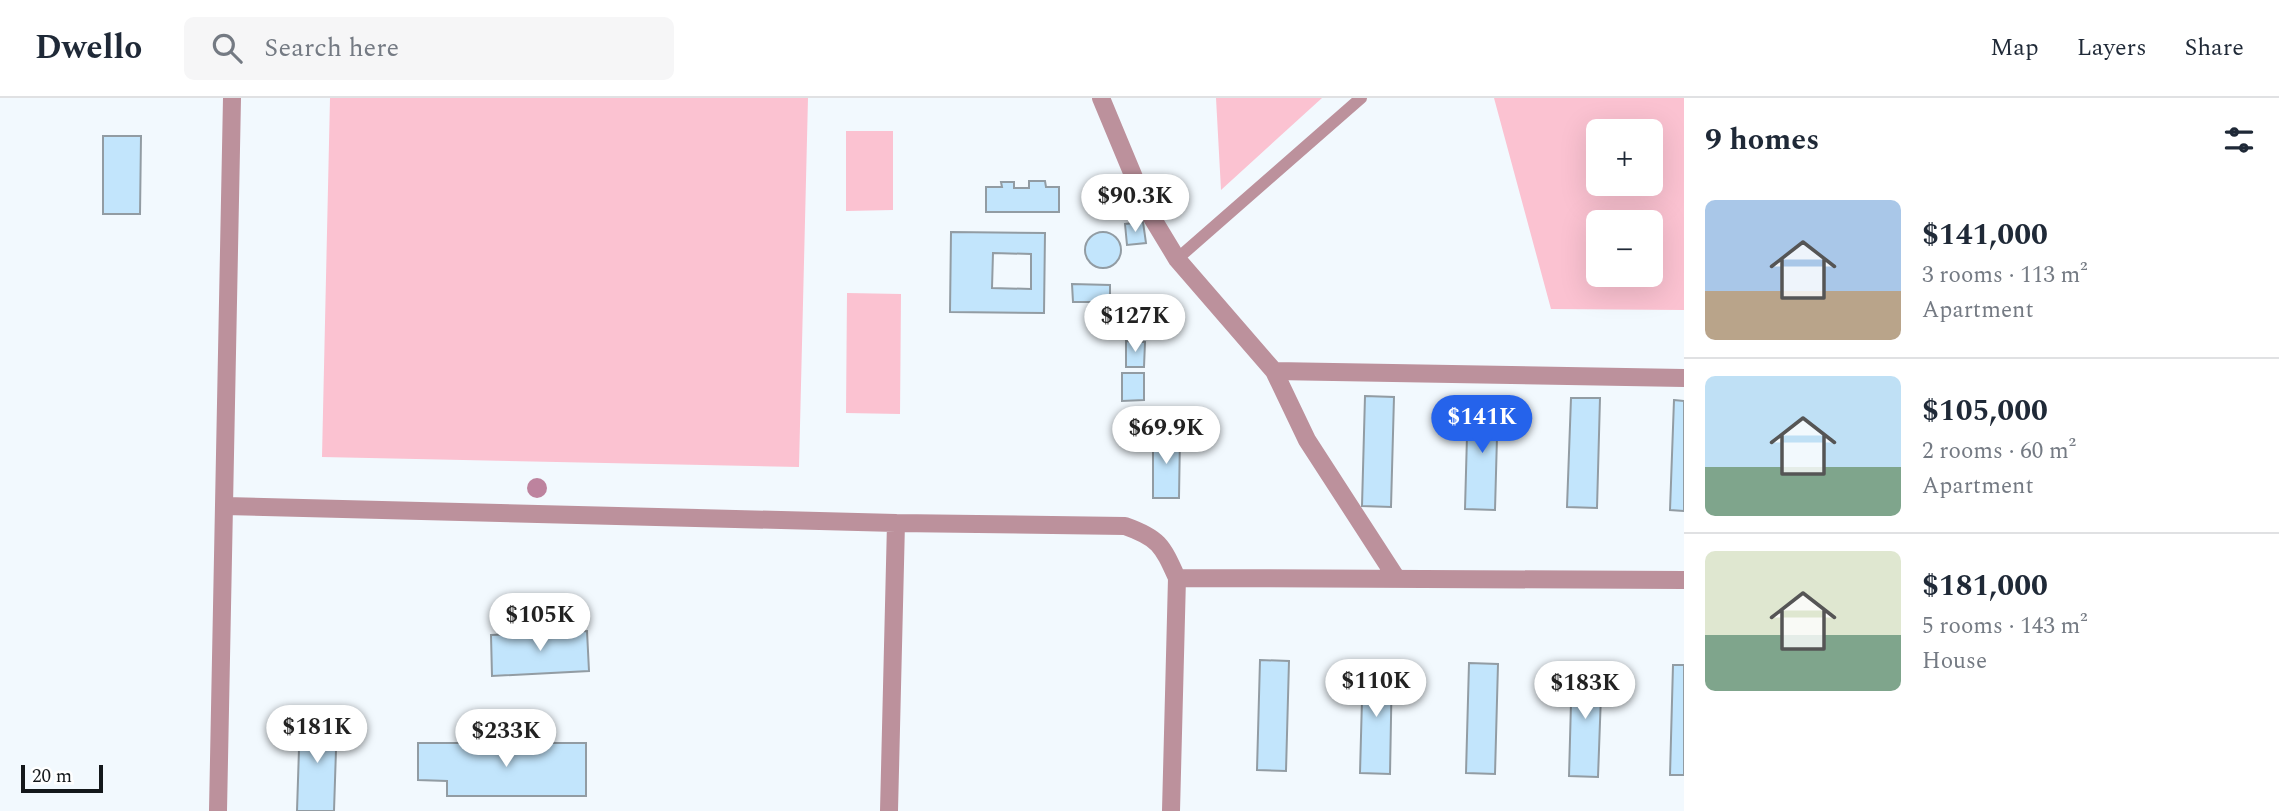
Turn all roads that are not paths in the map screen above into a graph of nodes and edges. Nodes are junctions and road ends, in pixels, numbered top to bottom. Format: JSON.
{"nodes":[{"id":1,"x":232,"y":98,"type":"edge"},
{"id":2,"x":1101,"y":98,"type":"edge"},
{"id":3,"x":1362,"y":98,"type":"edge"},
{"id":4,"x":1177,"y":259,"type":"junction"},
{"id":5,"x":1274,"y":371,"type":"junction"},
{"id":6,"x":1684,"y":377,"type":"edge"},
{"id":7,"x":225,"y":506,"type":"junction"},
{"id":8,"x":896,"y":523,"type":"junction"},
{"id":9,"x":1177,"y":578,"type":"junction"},
{"id":10,"x":1397,"y":579,"type":"junction"},
{"id":11,"x":1684,"y":580,"type":"edge"},
{"id":12,"x":218,"y":811,"type":"edge"},
{"id":13,"x":889,"y":811,"type":"edge"},
{"id":14,"x":1171,"y":811,"type":"edge"}],
"edges":[{"from":1,"to":7,"type":"street"},
{"from":2,"to":4,"type":"street"},
{"from":3,"to":4,"type":"lane"},
{"from":4,"to":5,"type":"street"},
{"from":5,"to":6,"type":"street"},
{"from":5,"to":10,"type":"street"},
{"from":7,"to":8,"type":"street"},
{"from":7,"to":12,"type":"street"},
{"from":8,"to":9,"type":"street"},
{"from":8,"to":13,"type":"street"},
{"from":9,"to":10,"type":"street"},
{"from":9,"to":14,"type":"street"},
{"from":10,"to":11,"type":"street"}]}
